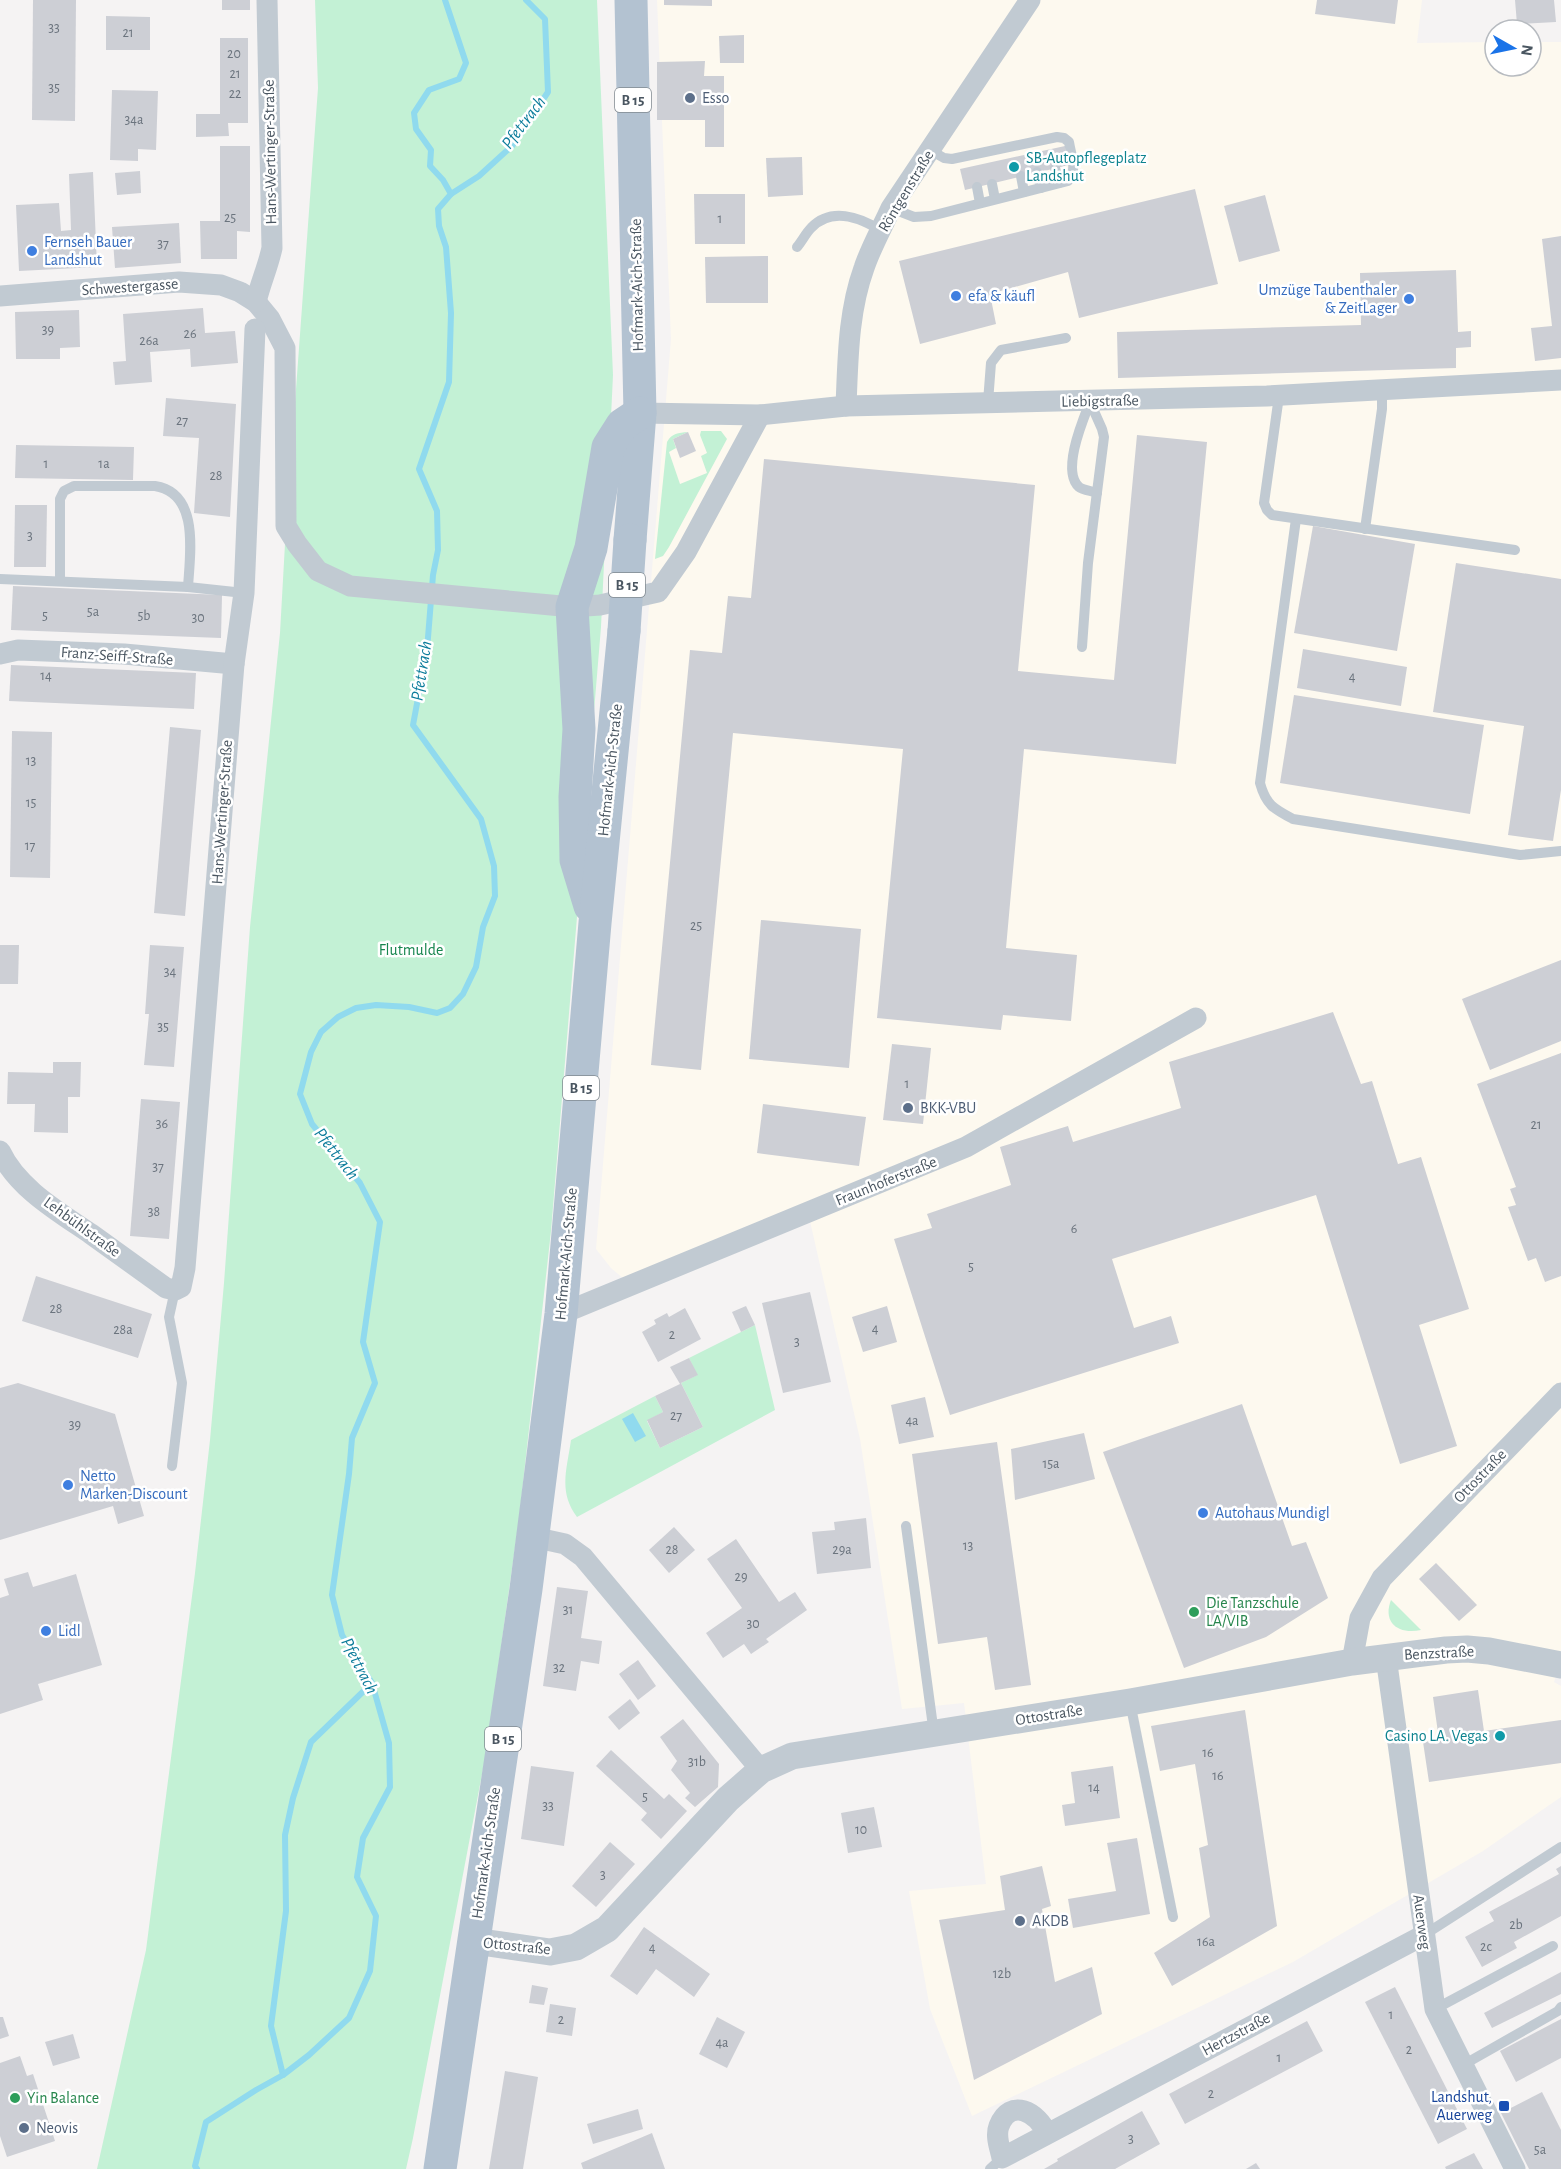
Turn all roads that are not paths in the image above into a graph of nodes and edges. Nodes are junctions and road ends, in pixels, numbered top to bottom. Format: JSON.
{"nodes":[{"id":1,"x":267,"y":0,"type":"edge"},
{"id":2,"x":631,"y":0,"type":"edge"},
{"id":3,"x":1030,"y":0,"type":"edge"},
{"id":4,"x":930,"y":150,"type":"junction"},
{"id":5,"x":1055,"y":168,"type":"dead end"},
{"id":6,"x":1037,"y":172,"type":"dead end"},
{"id":7,"x":1021,"y":176,"type":"dead end"},
{"id":8,"x":992,"y":183,"type":"dead end"},
{"id":9,"x":1059,"y":183,"type":"junction"},
{"id":10,"x":977,"y":187,"type":"dead end"},
{"id":11,"x":1041,"y":188,"type":"junction"},
{"id":12,"x":1024,"y":192,"type":"junction"},
{"id":13,"x":995,"y":199,"type":"junction"},
{"id":14,"x":980,"y":203,"type":"junction"},
{"id":15,"x":891,"y":208,"type":"junction"},
{"id":16,"x":880,"y":230,"type":"junction"},
{"id":17,"x":797,"y":247,"type":"dead end"},
{"id":18,"x":0,"y":296,"type":"edge"},
{"id":19,"x":255,"y":302,"type":"junction"},
{"id":20,"x":255,"y":329,"type":"dead end"},
{"id":21,"x":1066,"y":338,"type":"dead end"},
{"id":22,"x":1561,"y":380,"type":"edge"},
{"id":23,"x":1382,"y":390,"type":"junction"},
{"id":24,"x":1279,"y":396,"type":"junction"},
{"id":25,"x":988,"y":402,"type":"junction"},
{"id":26,"x":1090,"y":402,"type":"junction"},
{"id":27,"x":846,"y":406,"type":"junction"},
{"id":28,"x":640,"y":413,"type":"junction"},
{"id":29,"x":760,"y":416,"type":"junction"},
{"id":30,"x":1097,"y":493,"type":"junction"},
{"id":31,"x":1296,"y":519,"type":"junction"},
{"id":32,"x":1365,"y":529,"type":"junction"},
{"id":33,"x":1515,"y":550,"type":"dead end"},
{"id":34,"x":0,"y":579,"type":"edge"},
{"id":35,"x":60,"y":581,"type":"junction"},
{"id":36,"x":188,"y":587,"type":"junction"},
{"id":37,"x":244,"y":593,"type":"junction"},
{"id":38,"x":572,"y":607,"type":"junction"},
{"id":39,"x":1082,"y":647,"type":"dead end"},
{"id":40,"x":0,"y":654,"type":"edge"},
{"id":41,"x":234,"y":664,"type":"junction"},
{"id":42,"x":1561,"y":851,"type":"edge"},
{"id":43,"x":595,"y":922,"type":"junction"},
{"id":44,"x":1196,"y":1018,"type":"dead end"},
{"id":45,"x":0,"y":1151,"type":"edge"},
{"id":46,"x":175,"y":1290,"type":"junction"},
{"id":47,"x":561,"y":1314,"type":"junction"},
{"id":48,"x":1561,"y":1393,"type":"edge"},
{"id":49,"x":172,"y":1466,"type":"dead end"},
{"id":50,"x":906,"y":1526,"type":"dead end"},
{"id":51,"x":533,"y":1537,"type":"junction"},
{"id":52,"x":1386,"y":1657,"type":"junction"},
{"id":53,"x":1352,"y":1662,"type":"junction"},
{"id":54,"x":1561,"y":1665,"type":"edge"},
{"id":55,"x":1130,"y":1702,"type":"junction"},
{"id":56,"x":934,"y":1734,"type":"junction"},
{"id":57,"x":761,"y":1770,"type":"junction"},
{"id":58,"x":1561,"y":1847,"type":"edge"},
{"id":59,"x":1173,"y":1917,"type":"dead end"},
{"id":60,"x":1424,"y":1935,"type":"junction"},
{"id":61,"x":474,"y":1941,"type":"junction"},
{"id":62,"x":1553,"y":1947,"type":"dead end"},
{"id":63,"x":1561,"y":2007,"type":"edge"},
{"id":64,"x":1435,"y":2009,"type":"junction"},
{"id":65,"x":1463,"y":2065,"type":"junction"},
{"id":66,"x":1047,"y":2134,"type":"junction"},
{"id":67,"x":996,"y":2164,"type":"edge"},
{"id":68,"x":440,"y":2169,"type":"edge"},
{"id":69,"x":1515,"y":2169,"type":"edge"}],
"edges":[{"from":1,"to":19,"type":"street","name":"Hans-Wertinger-Straße"},
{"from":2,"to":28,"type":"main road","name":"Hofmark-Aich-Straße","number":"B 15"},
{"from":3,"to":4,"type":"street","name":"Röntgenstraße"},
{"from":4,"to":9,"type":"lane"},
{"from":4,"to":15,"type":"street","name":"Röntgenstraße"},
{"from":5,"to":9,"type":"lane"},
{"from":6,"to":11,"type":"lane"},
{"from":7,"to":12,"type":"lane"},
{"from":8,"to":13,"type":"lane"},
{"from":9,"to":11,"type":"lane"},
{"from":10,"to":14,"type":"lane"},
{"from":11,"to":12,"type":"lane"},
{"from":12,"to":13,"type":"lane"},
{"from":13,"to":14,"type":"lane"},
{"from":14,"to":15,"type":"lane"},
{"from":15,"to":16,"type":"street","name":"Röntgenstraße"},
{"from":16,"to":17,"type":"lane"},
{"from":16,"to":27,"type":"street","name":"Röntgenstraße"},
{"from":18,"to":19,"type":"street","name":"Schwestergasse"},
{"from":19,"to":38,"type":"street"},
{"from":20,"to":37,"type":"street","name":"Hans-Wertinger-Straße"},
{"from":21,"to":25,"type":"lane"},
{"from":22,"to":23,"type":"street","name":"Liebigstraße"},
{"from":23,"to":24,"type":"street","name":"Liebigstraße"},
{"from":23,"to":32,"type":"lane"},
{"from":24,"to":26,"type":"street","name":"Liebigstraße"},
{"from":24,"to":31,"type":"lane"},
{"from":25,"to":26,"type":"street","name":"Liebigstraße"},
{"from":25,"to":27,"type":"street","name":"Liebigstraße"},
{"from":26,"to":30,"type":"lane"},
{"from":26,"to":30,"type":"lane"},
{"from":27,"to":29,"type":"street","name":"Liebigstraße"},
{"from":28,"to":29,"type":"street","name":"Liebigstraße"},
{"from":28,"to":38,"type":"main road"},
{"from":28,"to":43,"type":"main road","name":"Hofmark-Aich-Straße","number":"B 15","bridge":true},
{"from":29,"to":38,"type":"street"},
{"from":30,"to":39,"type":"lane"},
{"from":31,"to":32,"type":"lane"},
{"from":31,"to":42,"type":"lane"},
{"from":32,"to":33,"type":"lane"},
{"from":34,"to":35,"type":"lane"},
{"from":35,"to":36,"type":"lane"},
{"from":35,"to":36,"type":"lane"},
{"from":36,"to":37,"type":"lane"},
{"from":37,"to":41,"type":"street","name":"Hans-Wertinger-Straße"},
{"from":38,"to":43,"type":"main road"},
{"from":40,"to":41,"type":"street","name":"Franz-Seiff-Straße"},
{"from":41,"to":46,"type":"street","name":"Hans-Wertinger-Straße"},
{"from":43,"to":47,"type":"main road","name":"Hofmark-Aich-Straße","number":"B 15"},
{"from":44,"to":47,"type":"street","name":"Fraunhoferstraße"},
{"from":45,"to":46,"type":"street","name":"Lehbühlstraße"},
{"from":46,"to":49,"type":"lane"},
{"from":47,"to":51,"type":"main road","name":"Hofmark-Aich-Straße","number":"B 15"},
{"from":48,"to":53,"type":"street","name":"Ottostraße"},
{"from":50,"to":56,"type":"lane"},
{"from":51,"to":57,"type":"street"},
{"from":51,"to":61,"type":"main road","name":"Hofmark-Aich-Straße","number":"B 15"},
{"from":52,"to":53,"type":"street","name":"Benzstraße"},
{"from":52,"to":54,"type":"street","name":"Benzstraße"},
{"from":52,"to":60,"type":"street","name":"Auerweg"},
{"from":53,"to":55,"type":"street","name":"Ottostraße"},
{"from":55,"to":56,"type":"street","name":"Ottostraße"},
{"from":55,"to":59,"type":"lane"},
{"from":56,"to":57,"type":"street","name":"Ottostraße"},
{"from":57,"to":61,"type":"street","name":"Ottostraße"},
{"from":58,"to":60,"type":"lane"},
{"from":60,"to":64,"type":"street","name":"Auerweg"},
{"from":60,"to":66,"type":"street","name":"Hertzstraße"},
{"from":61,"to":68,"type":"main road","name":"Hofmark-Aich-Straße","number":"B 15"},
{"from":62,"to":64,"type":"lane"},
{"from":63,"to":65,"type":"lane"},
{"from":64,"to":65,"type":"street","name":"Auerweg"},
{"from":65,"to":69,"type":"street","name":"Auerweg"},
{"from":66,"to":67,"type":"street","name":"Hertzstraße"},
{"from":66,"to":67,"type":"street","name":"Hertzstraße"}]}
